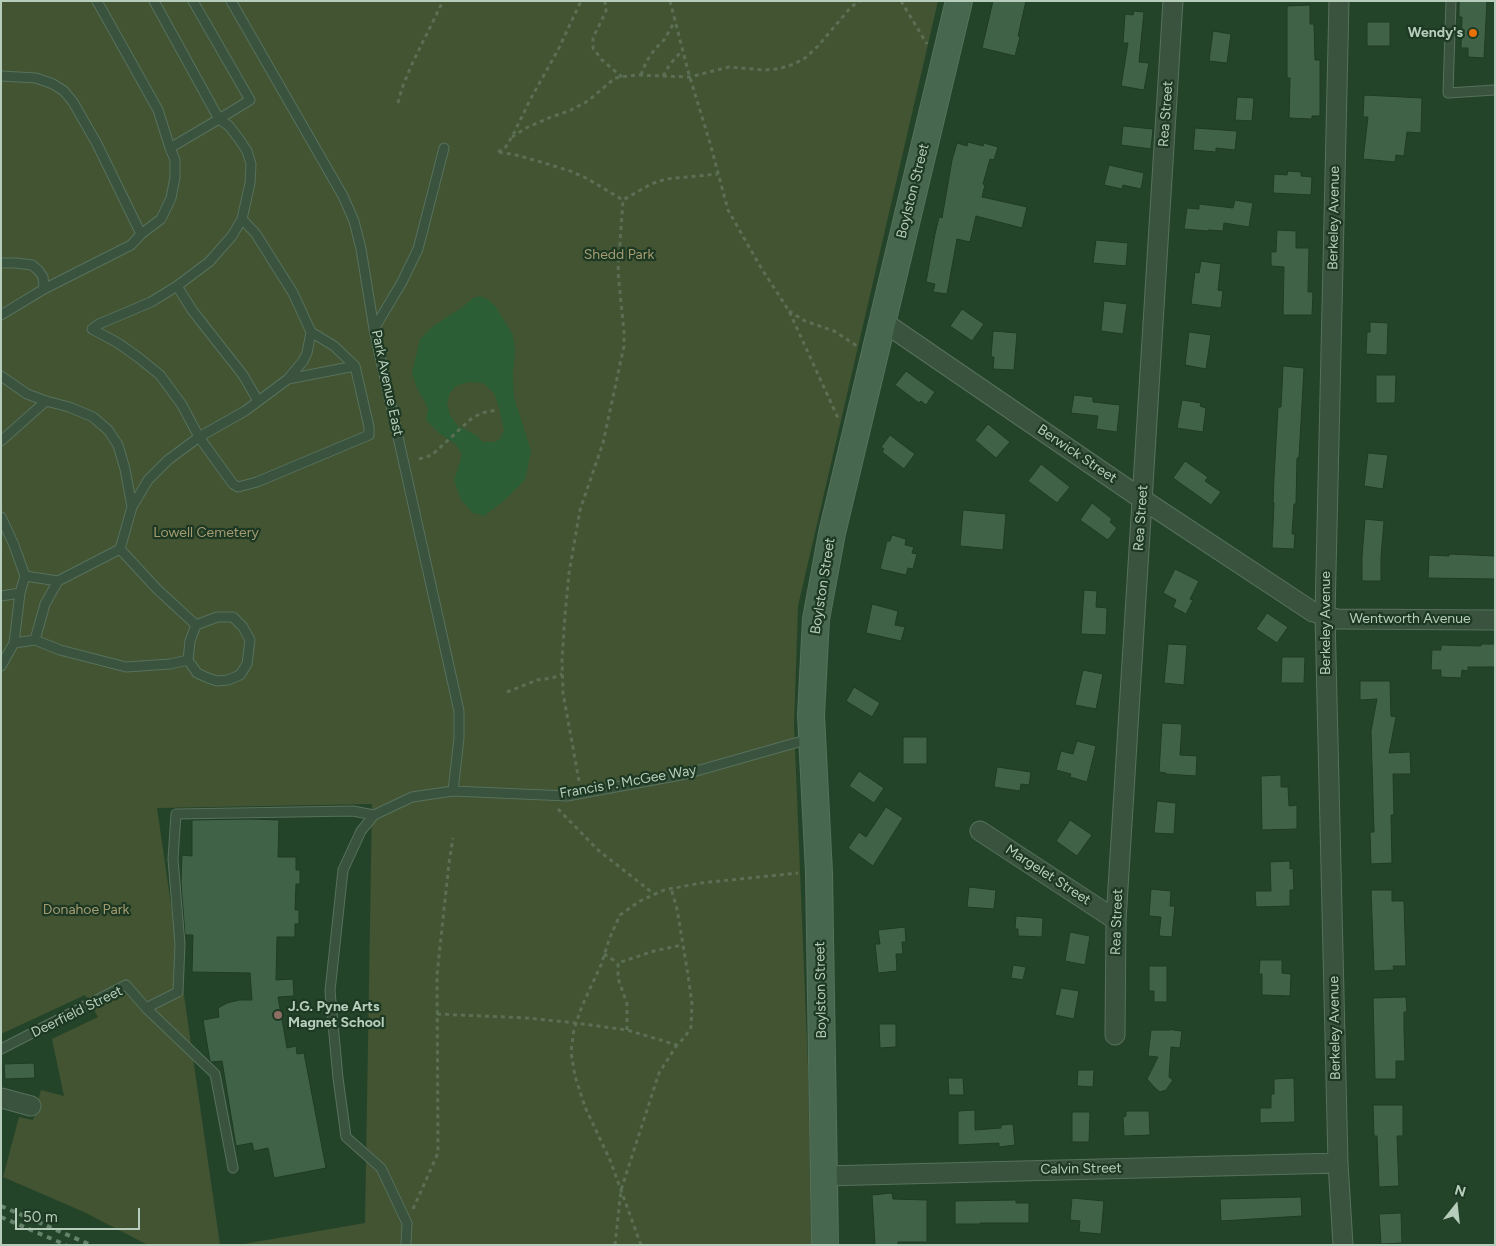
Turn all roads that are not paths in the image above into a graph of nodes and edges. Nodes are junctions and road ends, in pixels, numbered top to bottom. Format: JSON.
{"nodes":[{"id":1,"x":97,"y":1,"type":"edge"},
{"id":2,"x":154,"y":1,"type":"edge"},
{"id":3,"x":193,"y":1,"type":"edge"},
{"id":4,"x":231,"y":1,"type":"edge"},
{"id":5,"x":959,"y":1,"type":"edge"},
{"id":6,"x":1173,"y":1,"type":"edge"},
{"id":7,"x":1339,"y":1,"type":"edge"},
{"id":8,"x":1451,"y":1,"type":"edge"},
{"id":9,"x":1,"y":76,"type":"edge"},
{"id":10,"x":1495,"y":90,"type":"edge"},
{"id":11,"x":219,"y":119,"type":"junction"},
{"id":12,"x":170,"y":148,"type":"junction"},
{"id":13,"x":444,"y":148,"type":"dead end"},
{"id":14,"x":242,"y":219,"type":"junction"},
{"id":15,"x":141,"y":234,"type":"junction"},
{"id":16,"x":1,"y":263,"type":"edge"},
{"id":17,"x":177,"y":286,"type":"junction"},
{"id":18,"x":44,"y":289,"type":"junction"},
{"id":19,"x":1,"y":315,"type":"edge"},
{"id":20,"x":882,"y":320,"type":"junction"},
{"id":21,"x":374,"y":328,"type":"junction"},
{"id":22,"x":311,"y":332,"type":"junction"},
{"id":23,"x":355,"y":366,"type":"junction"},
{"id":24,"x":1,"y":376,"type":"edge"},
{"id":25,"x":288,"y":379,"type":"junction"},
{"id":26,"x":46,"y":401,"type":"junction"},
{"id":27,"x":258,"y":401,"type":"junction"},
{"id":28,"x":199,"y":437,"type":"junction"},
{"id":29,"x":1,"y":441,"type":"edge"},
{"id":30,"x":1142,"y":499,"type":"junction"},
{"id":31,"x":132,"y":507,"type":"junction"},
{"id":32,"x":1,"y":517,"type":"edge"},
{"id":33,"x":120,"y":549,"type":"junction"},
{"id":34,"x":25,"y":576,"type":"junction"},
{"id":35,"x":58,"y":581,"type":"junction"},
{"id":36,"x":20,"y":593,"type":"junction"},
{"id":37,"x":1,"y":596,"type":"edge"},
{"id":38,"x":1325,"y":615,"type":"junction"},
{"id":39,"x":1495,"y":620,"type":"edge"},
{"id":40,"x":196,"y":625,"type":"junction"},
{"id":41,"x":36,"y":640,"type":"junction"},
{"id":42,"x":14,"y":643,"type":"junction"},
{"id":43,"x":188,"y":660,"type":"junction"},
{"id":44,"x":1,"y":666,"type":"edge"},
{"id":45,"x":812,"y":738,"type":"junction"},
{"id":46,"x":453,"y":791,"type":"junction"},
{"id":47,"x":374,"y":816,"type":"junction"},
{"id":48,"x":980,"y":831,"type":"dead end"},
{"id":49,"x":1116,"y":920,"type":"junction"},
{"id":50,"x":146,"y":1008,"type":"junction"},
{"id":51,"x":1115,"y":1035,"type":"dead end"},
{"id":52,"x":1,"y":1049,"type":"edge"},
{"id":53,"x":1,"y":1098,"type":"edge"},
{"id":54,"x":31,"y":1106,"type":"dead end"},
{"id":55,"x":1338,"y":1163,"type":"junction"},
{"id":56,"x":233,"y":1168,"type":"dead end"},
{"id":57,"x":824,"y":1176,"type":"junction"},
{"id":58,"x":406,"y":1245,"type":"edge"},
{"id":59,"x":825,"y":1245,"type":"edge"},
{"id":60,"x":1343,"y":1245,"type":"edge"}],
"edges":[{"from":1,"to":12,"type":"lane"},
{"from":2,"to":11,"type":"lane"},
{"from":3,"to":11,"type":"lane"},
{"from":4,"to":21,"type":"lane","name":"Park Avenue East"},
{"from":5,"to":20,"type":"main road","name":"Boylston Street"},
{"from":6,"to":30,"type":"street","name":"Rea Street"},
{"from":7,"to":38,"type":"street","name":"Berkeley Avenue"},
{"from":8,"to":10,"type":"lane"},
{"from":9,"to":15,"type":"lane"},
{"from":11,"to":12,"type":"lane"},
{"from":11,"to":14,"type":"lane"},
{"from":12,"to":15,"type":"lane"},
{"from":13,"to":21,"type":"lane"},
{"from":14,"to":17,"type":"lane"},
{"from":14,"to":22,"type":"lane"},
{"from":15,"to":18,"type":"lane"},
{"from":16,"to":18,"type":"lane"},
{"from":17,"to":27,"type":"lane"},
{"from":17,"to":28,"type":"lane"},
{"from":18,"to":19,"type":"lane"},
{"from":20,"to":30,"type":"street","name":"Berwick Street"},
{"from":20,"to":45,"type":"main road","name":"Boylston Street"},
{"from":21,"to":46,"type":"lane","name":"Park Avenue East"},
{"from":22,"to":23,"type":"lane"},
{"from":22,"to":25,"type":"lane"},
{"from":23,"to":25,"type":"lane"},
{"from":23,"to":28,"type":"lane"},
{"from":24,"to":26,"type":"lane"},
{"from":25,"to":27,"type":"lane"},
{"from":26,"to":29,"type":"lane"},
{"from":26,"to":31,"type":"lane"},
{"from":27,"to":28,"type":"lane"},
{"from":28,"to":31,"type":"lane"},
{"from":30,"to":38,"type":"street","name":"Berwick Street"},
{"from":30,"to":49,"type":"street","name":"Rea Street"},
{"from":31,"to":33,"type":"lane"},
{"from":32,"to":34,"type":"lane"},
{"from":33,"to":35,"type":"lane"},
{"from":33,"to":40,"type":"lane"},
{"from":34,"to":35,"type":"lane"},
{"from":34,"to":36,"type":"lane"},
{"from":35,"to":41,"type":"lane"},
{"from":36,"to":37,"type":"lane"},
{"from":36,"to":42,"type":"lane"},
{"from":38,"to":39,"type":"street","name":"Wentworth Avenue"},
{"from":38,"to":55,"type":"street","name":"Berkeley Avenue"},
{"from":40,"to":43,"type":"lane"},
{"from":40,"to":43,"type":"lane"},
{"from":41,"to":42,"type":"lane"},
{"from":41,"to":43,"type":"lane"},
{"from":42,"to":44,"type":"lane"},
{"from":45,"to":46,"type":"lane","name":"Francis P. McGee Way"},
{"from":45,"to":57,"type":"main road","name":"Boylston Street"},
{"from":46,"to":47,"type":"lane","name":"Francis P. McGee Way"},
{"from":47,"to":50,"type":"lane"},
{"from":47,"to":58,"type":"lane","name":"Francis P. McGee Way"},
{"from":48,"to":49,"type":"street","name":"Margelet Street"},
{"from":49,"to":51,"type":"street","name":"Rea Street"},
{"from":50,"to":52,"type":"lane","name":"Deerfield Street"},
{"from":50,"to":56,"type":"lane"},
{"from":53,"to":54,"type":"street"},
{"from":55,"to":57,"type":"street","name":"Calvin Street"},
{"from":55,"to":60,"type":"street","name":"Berkeley Avenue"},
{"from":57,"to":59,"type":"main road","name":"Boylston Street"}]}
